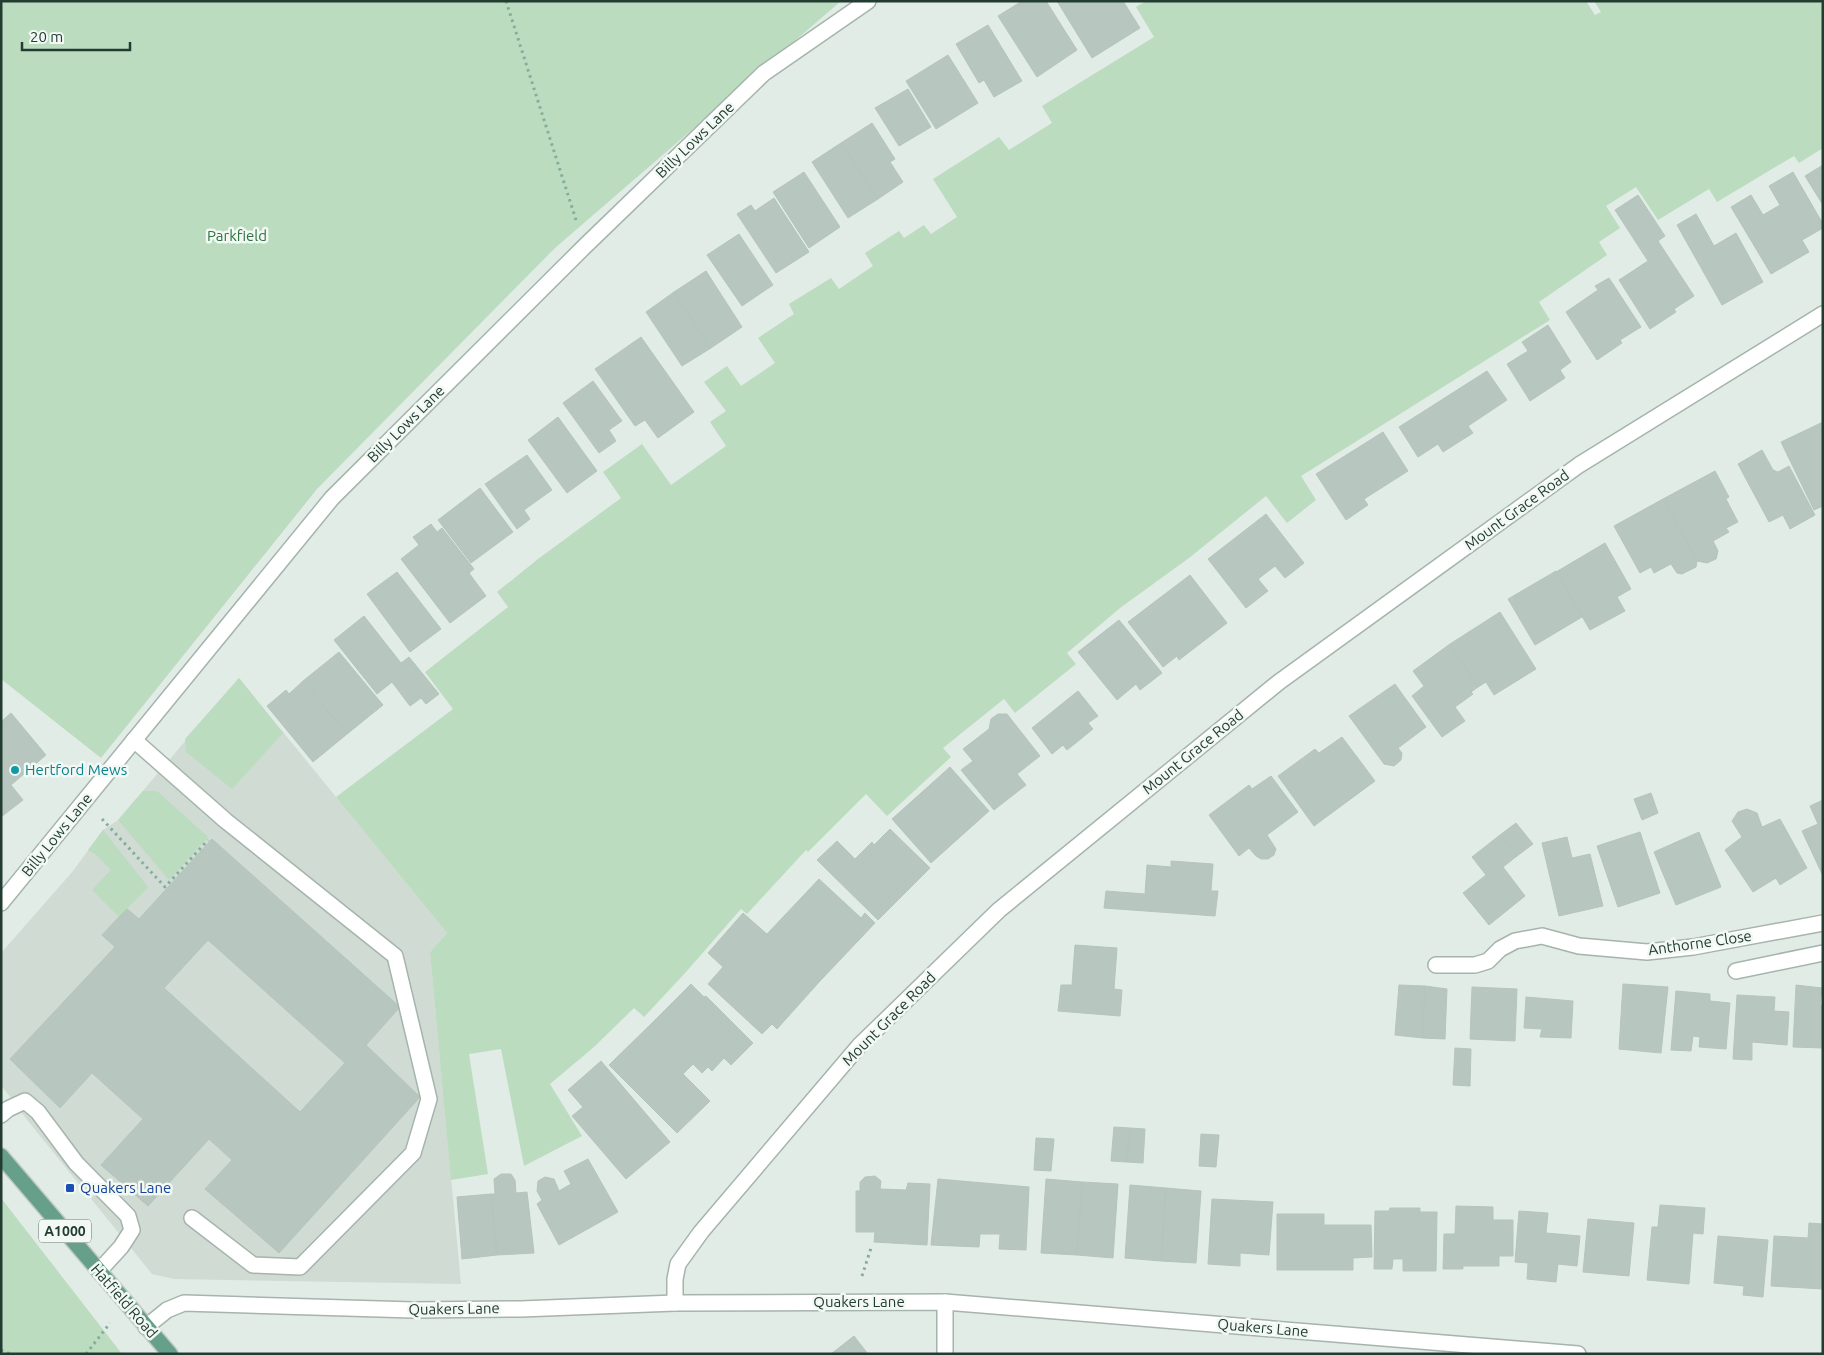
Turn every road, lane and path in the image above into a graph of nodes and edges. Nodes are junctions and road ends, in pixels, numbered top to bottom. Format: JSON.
{"nodes":[{"id":1,"x":506,"y":1,"type":"edge"},
{"id":2,"x":868,"y":1,"type":"edge"},
{"id":3,"x":584,"y":247,"type":"junction"},
{"id":4,"x":1823,"y":314,"type":"edge"},
{"id":5,"x":134,"y":740,"type":"junction"},
{"id":6,"x":85,"y":800,"type":"junction"},
{"id":7,"x":226,"y":821,"type":"junction"},
{"id":8,"x":1,"y":903,"type":"edge"},
{"id":9,"x":1823,"y":923,"type":"edge"},
{"id":10,"x":1823,"y":953,"type":"edge"},
{"id":11,"x":1436,"y":965,"type":"dead end"},
{"id":12,"x":1736,"y":972,"type":"dead end"},
{"id":13,"x":1,"y":1114,"type":"edge"},
{"id":14,"x":1,"y":1156,"type":"edge"},
{"id":15,"x":192,"y":1218,"type":"dead end"},
{"id":16,"x":99,"y":1272,"type":"junction"},
{"id":17,"x":945,"y":1302,"type":"junction"},
{"id":18,"x":675,"y":1303,"type":"junction"},
{"id":19,"x":128,"y":1306,"type":"junction"},
{"id":20,"x":146,"y":1327,"type":"junction"},
{"id":21,"x":1,"y":1350,"type":"edge"},
{"id":22,"x":10,"y":1354,"type":"edge"},
{"id":23,"x":86,"y":1354,"type":"edge"},
{"id":24,"x":170,"y":1354,"type":"edge"},
{"id":25,"x":945,"y":1354,"type":"edge"},
{"id":26,"x":1578,"y":1354,"type":"edge"}],
"edges":[{"from":1,"to":3,"type":"path"},
{"from":2,"to":3,"type":"street","name":"Billy Lows Lane"},
{"from":3,"to":5,"type":"street","name":"Billy Lows Lane"},
{"from":4,"to":18,"type":"street","name":"Mount Grace Road"},
{"from":5,"to":6,"type":"street","name":"Billy Lows Lane"},
{"from":5,"to":7,"type":"street"},
{"from":6,"to":7,"type":"path"},
{"from":6,"to":8,"type":"street","name":"Billy Lows Lane"},
{"from":7,"to":15,"type":"street"},
{"from":9,"to":11,"type":"street","name":"Anthorne Close"},
{"from":10,"to":12,"type":"street"},
{"from":13,"to":16,"type":"street"},
{"from":14,"to":16,"type":"main road","name":"Hatfield Road","number":"A1000"},
{"from":16,"to":19,"type":"main road","name":"Hatfield Road","number":"A1000"},
{"from":17,"to":18,"type":"street","name":"Quakers Lane"},
{"from":17,"to":25,"type":"street"},
{"from":17,"to":26,"type":"street","name":"Quakers Lane"},
{"from":18,"to":20,"type":"street","name":"Quakers Lane"},
{"from":19,"to":20,"type":"main road","name":"Hatfield Road","number":"A1000"},
{"from":19,"to":23,"type":"path"},
{"from":20,"to":24,"type":"main road","name":"Hatfield Road","number":"A1000"},
{"from":21,"to":22,"type":"path"}]}
